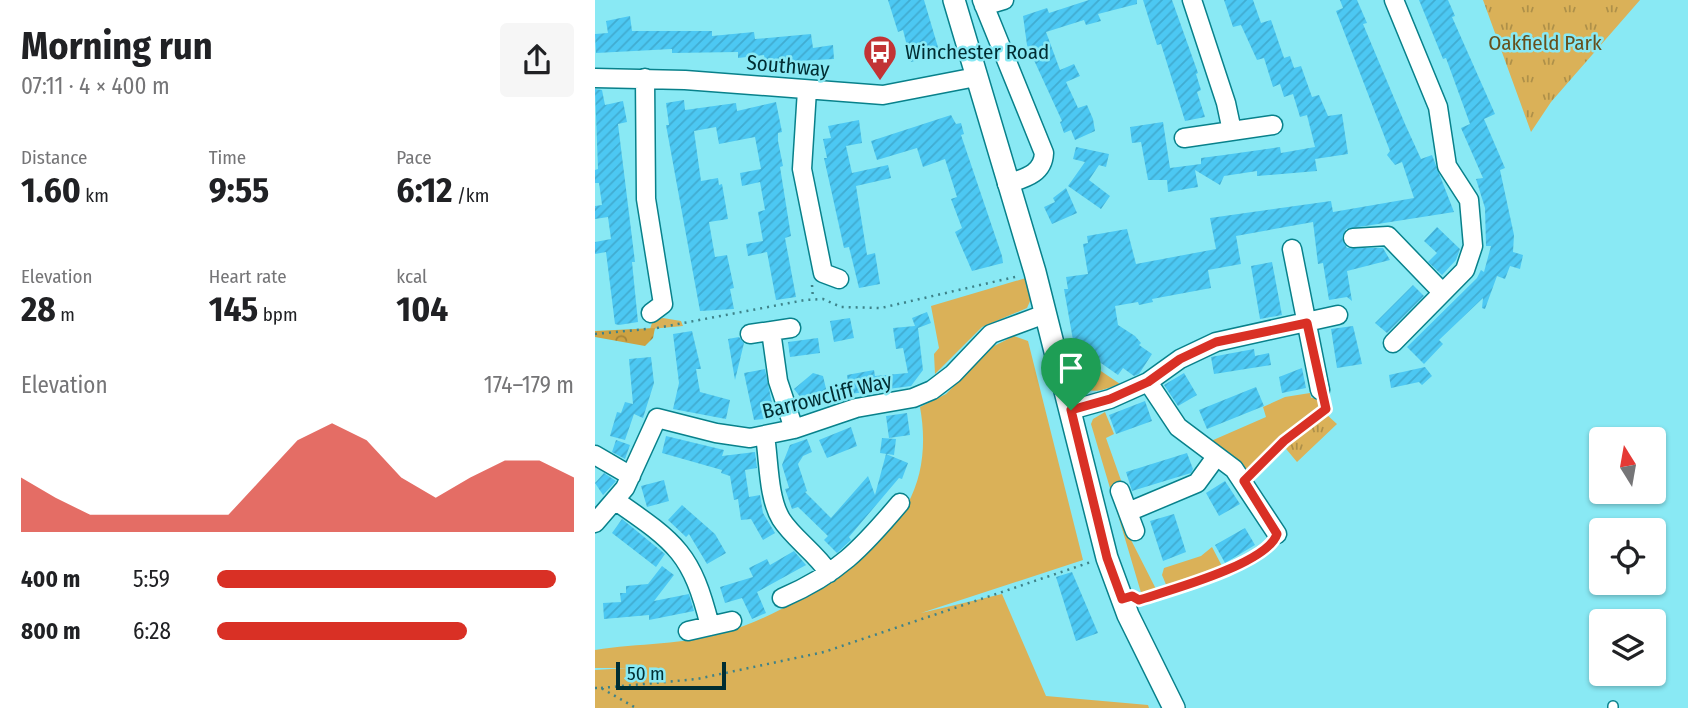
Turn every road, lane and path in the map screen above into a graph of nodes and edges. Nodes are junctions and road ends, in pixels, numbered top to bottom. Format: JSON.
{"nodes":[{"id":1,"x":954,"y":0,"type":"edge"},
{"id":2,"x":1004,"y":0,"type":"edge"},
{"id":3,"x":1192,"y":0,"type":"edge"},
{"id":4,"x":1394,"y":0,"type":"edge"},
{"id":5,"x":983,"y":3,"type":"edge"},
{"id":6,"x":976,"y":77,"type":"junction"},
{"id":7,"x":595,"y":78,"type":"edge"},
{"id":8,"x":645,"y":78,"type":"junction"},
{"id":9,"x":807,"y":90,"type":"junction"},
{"id":10,"x":1273,"y":125,"type":"dead end"},
{"id":11,"x":1232,"y":131,"type":"junction"},
{"id":12,"x":1184,"y":138,"type":"dead end"},
{"id":13,"x":1007,"y":184,"type":"junction"},
{"id":14,"x":1353,"y":238,"type":"dead end"},
{"id":15,"x":1292,"y":248,"type":"dead end"},
{"id":16,"x":1035,"y":272,"type":"junction"},
{"id":17,"x":822,"y":284,"type":"junction"},
{"id":18,"x":1442,"y":292,"type":"junction"},
{"id":19,"x":663,"y":309,"type":"dead end"},
{"id":20,"x":1045,"y":314,"type":"junction"},
{"id":21,"x":1338,"y":315,"type":"dead end"},
{"id":22,"x":1307,"y":323,"type":"junction"},
{"id":23,"x":791,"y":328,"type":"dead end"},
{"id":24,"x":771,"y":331,"type":"junction"},
{"id":25,"x":595,"y":334,"type":"edge"},
{"id":26,"x":750,"y":334,"type":"dead end"},
{"id":27,"x":1393,"y":343,"type":"dead end"},
{"id":28,"x":1148,"y":382,"type":"junction"},
{"id":29,"x":1320,"y":390,"type":"joint"},
{"id":30,"x":1071,"y":410,"type":"junction"},
{"id":31,"x":794,"y":429,"type":"junction"},
{"id":32,"x":765,"y":436,"type":"junction"},
{"id":33,"x":595,"y":455,"type":"edge"},
{"id":34,"x":1216,"y":457,"type":"junction"},
{"id":35,"x":631,"y":476,"type":"junction"},
{"id":36,"x":1244,"y":481,"type":"junction"},
{"id":37,"x":1120,"y":491,"type":"dead end"},
{"id":38,"x":616,"y":501,"type":"junction"},
{"id":39,"x":900,"y":503,"type":"dead end"},
{"id":40,"x":1128,"y":512,"type":"junction"},
{"id":41,"x":595,"y":523,"type":"edge"},
{"id":42,"x":1135,"y":531,"type":"dead end"},
{"id":43,"x":1277,"y":534,"type":"joint"},
{"id":44,"x":1107,"y":558,"type":"junction"},
{"id":45,"x":829,"y":573,"type":"junction"},
{"id":46,"x":782,"y":598,"type":"dead end"},
{"id":47,"x":1122,"y":599,"type":"junction"},
{"id":48,"x":732,"y":621,"type":"dead end"},
{"id":49,"x":710,"y":626,"type":"junction"},
{"id":50,"x":688,"y":631,"type":"dead end"},
{"id":51,"x":595,"y":688,"type":"edge"},
{"id":52,"x":601,"y":688,"type":"junction"},
{"id":53,"x":636,"y":708,"type":"edge"},
{"id":54,"x":1174,"y":708,"type":"edge"}],
"edges":[{"from":1,"to":6,"type":"street"},
{"from":2,"to":5,"type":"street"},
{"from":3,"to":11,"type":"street"},
{"from":4,"to":18,"type":"street"},
{"from":5,"to":13,"type":"street"},
{"from":6,"to":9,"type":"street","name":"Southway"},
{"from":6,"to":13,"type":"street"},
{"from":7,"to":8,"type":"street","name":"Southway"},
{"from":8,"to":9,"type":"street","name":"Southway"},
{"from":8,"to":19,"type":"street"},
{"from":9,"to":17,"type":"street"},
{"from":10,"to":11,"type":"street"},
{"from":11,"to":12,"type":"street"},
{"from":13,"to":16,"type":"street"},
{"from":14,"to":18,"type":"street"},
{"from":15,"to":22,"type":"street"},
{"from":16,"to":17,"type":"path"},
{"from":16,"to":20,"type":"street"},
{"from":17,"to":25,"type":"path"},
{"from":18,"to":27,"type":"street"},
{"from":20,"to":30,"type":"street"},
{"from":20,"to":31,"type":"street","name":"Barrowcliff Way"},
{"from":21,"to":22,"type":"street"},
{"from":22,"to":28,"type":"street"},
{"from":22,"to":29,"type":"street"},
{"from":23,"to":24,"type":"street"},
{"from":24,"to":26,"type":"street"},
{"from":24,"to":31,"type":"street"},
{"from":28,"to":30,"type":"street"},
{"from":28,"to":34,"type":"street"},
{"from":29,"to":36,"type":"path"},
{"from":30,"to":44,"type":"street"},
{"from":31,"to":32,"type":"street","name":"Barrowcliff Way"},
{"from":32,"to":35,"type":"street","name":"Barrowcliff Way"},
{"from":32,"to":45,"type":"street"},
{"from":33,"to":35,"type":"street"},
{"from":34,"to":36,"type":"street"},
{"from":34,"to":40,"type":"street"},
{"from":35,"to":38,"type":"street","name":"Barrowcliff Way"},
{"from":36,"to":43,"type":"street"},
{"from":37,"to":40,"type":"street"},
{"from":38,"to":41,"type":"street","name":"Barrowcliff Way"},
{"from":38,"to":49,"type":"street"},
{"from":39,"to":45,"type":"street"},
{"from":40,"to":42,"type":"street"},
{"from":43,"to":47,"type":"path"},
{"from":44,"to":47,"type":"street"},
{"from":44,"to":52,"type":"path"},
{"from":45,"to":46,"type":"street"},
{"from":47,"to":54,"type":"street"},
{"from":48,"to":49,"type":"street"},
{"from":49,"to":50,"type":"street"},
{"from":51,"to":52,"type":"path"},
{"from":52,"to":53,"type":"path"}]}
